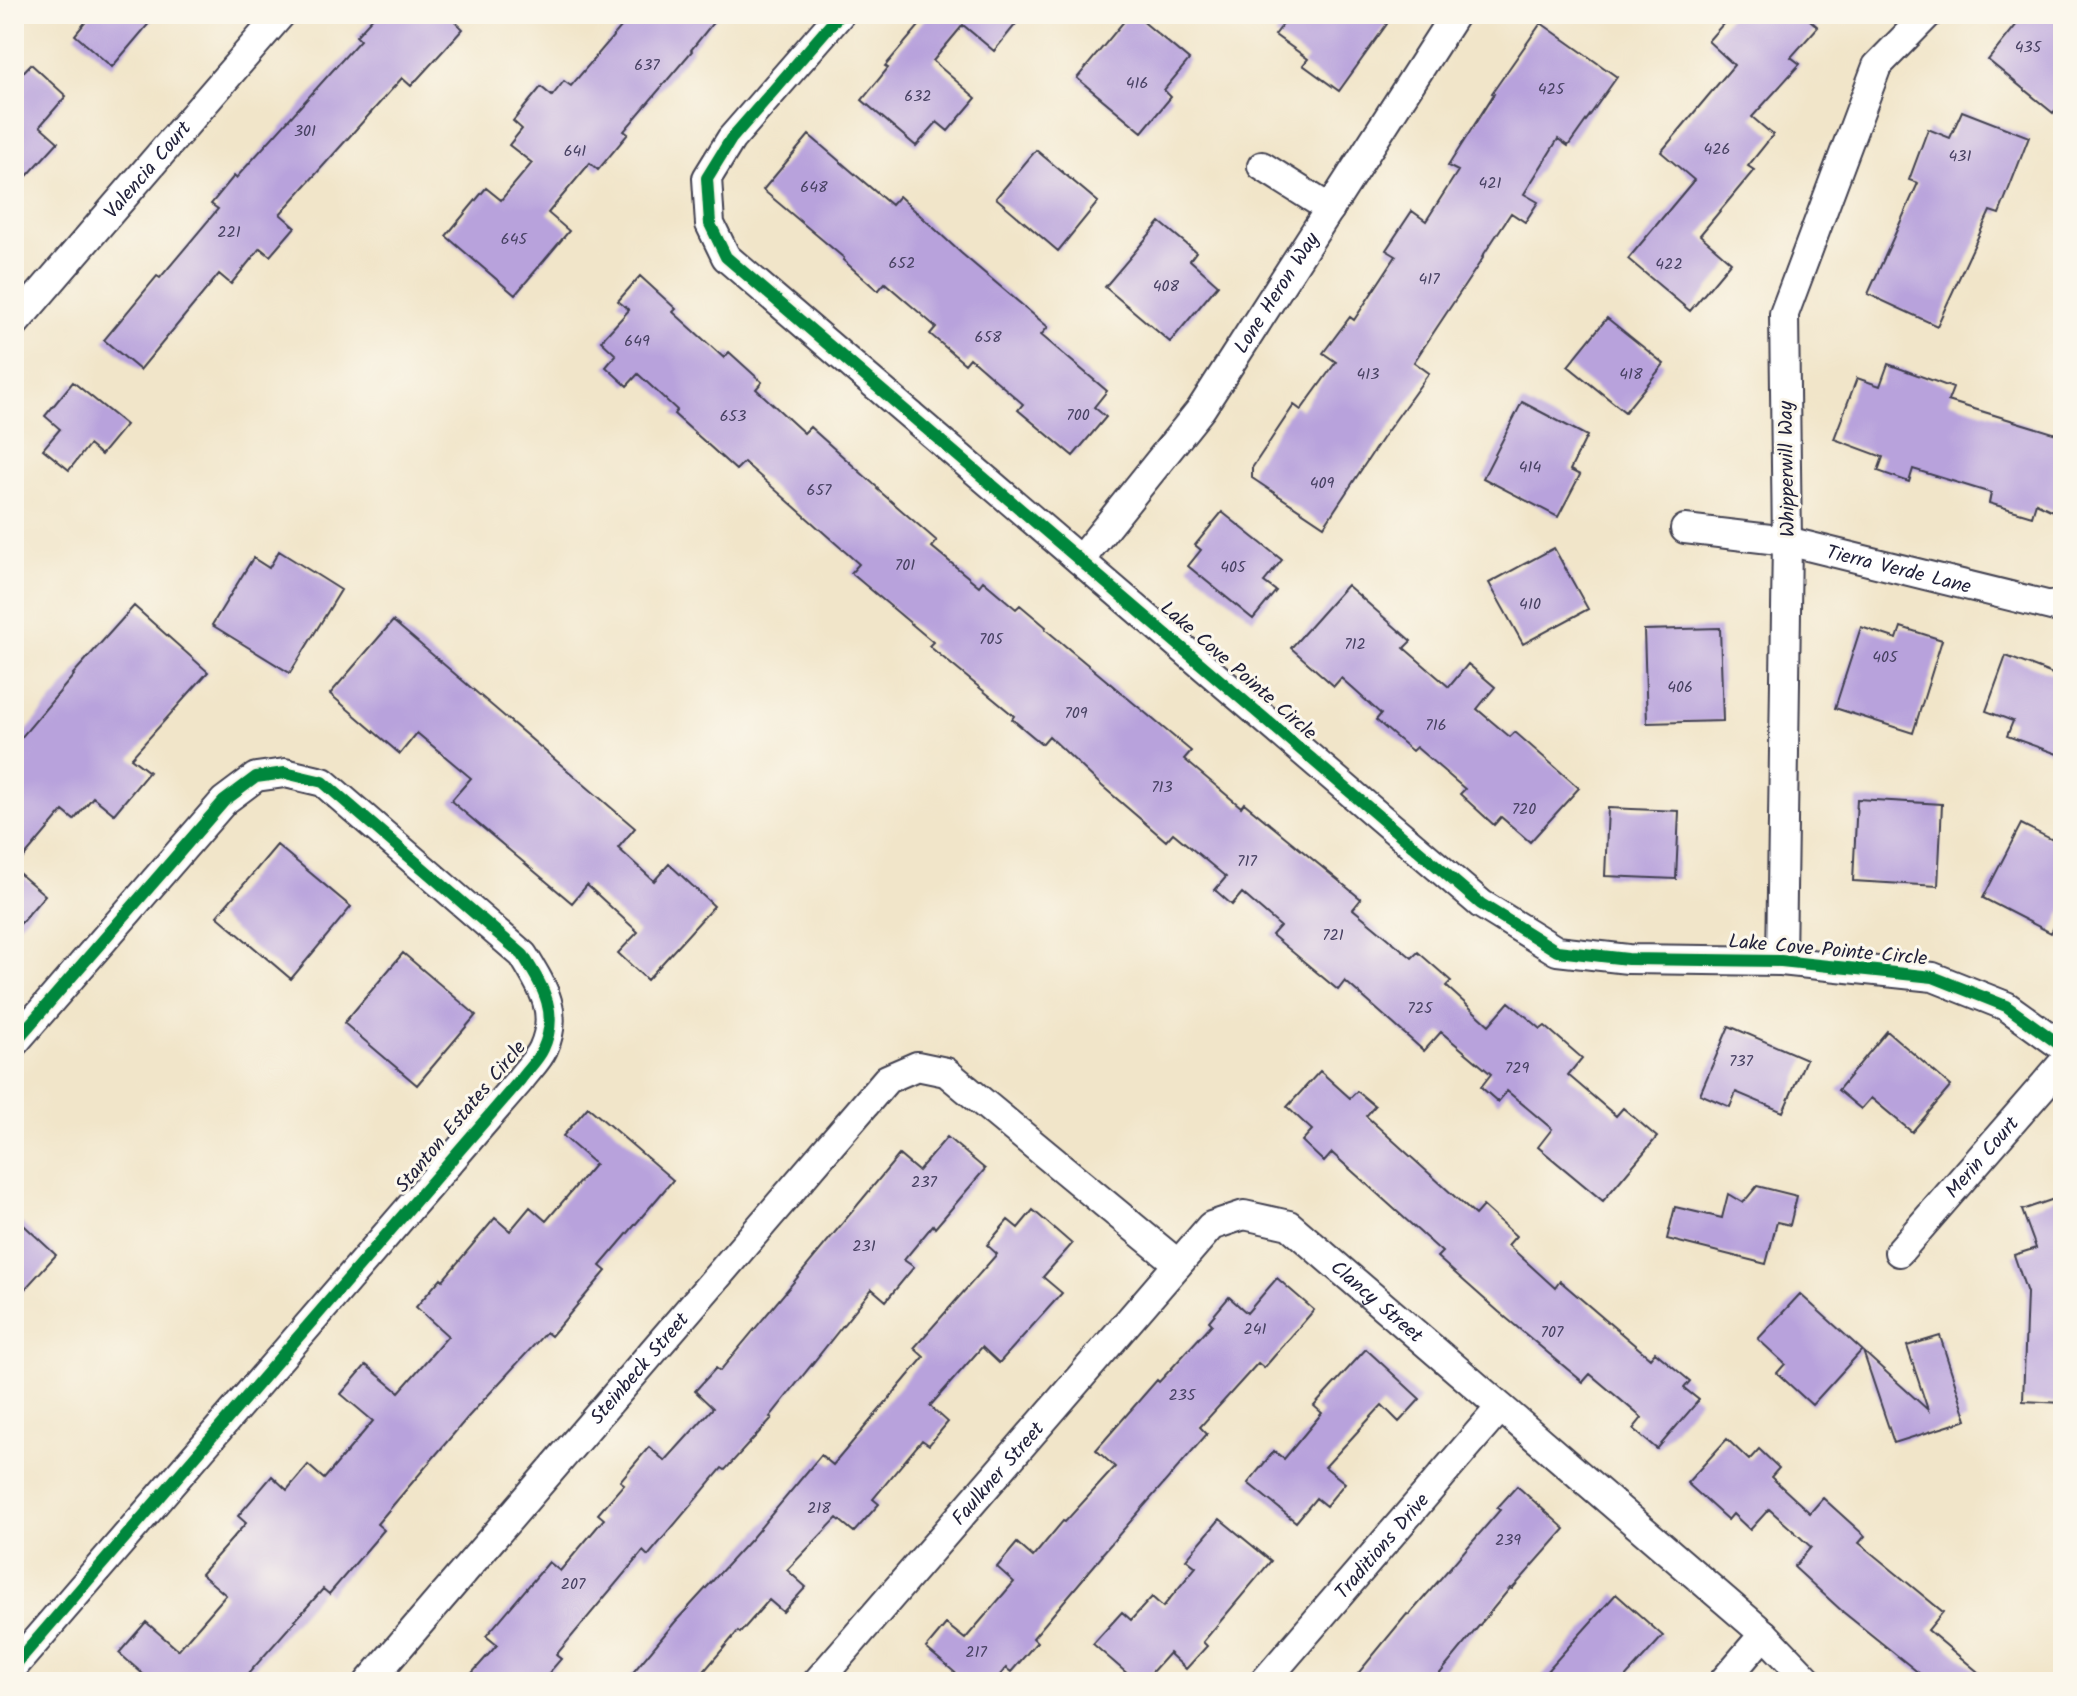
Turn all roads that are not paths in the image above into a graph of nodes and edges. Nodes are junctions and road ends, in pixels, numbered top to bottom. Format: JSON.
{"nodes":[{"id":1,"x":281,"y":14,"type":"edge"},
{"id":2,"x":840,"y":14,"type":"edge"},
{"id":3,"x":1455,"y":14,"type":"edge"},
{"id":4,"x":1928,"y":14,"type":"edge"},
{"id":5,"x":1262,"y":166,"type":"dead end"},
{"id":6,"x":1330,"y":209,"type":"junction"},
{"id":7,"x":14,"y":324,"type":"edge"},
{"id":8,"x":1685,"y":529,"type":"dead end"},
{"id":9,"x":1787,"y":541,"type":"junction"},
{"id":10,"x":1080,"y":560,"type":"junction"},
{"id":11,"x":2063,"y":609,"type":"edge"},
{"id":12,"x":1781,"y":961,"type":"junction"},
{"id":13,"x":14,"y":1043,"type":"edge"},
{"id":14,"x":2063,"y":1047,"type":"edge"},
{"id":15,"x":2063,"y":1063,"type":"edge"},
{"id":16,"x":1899,"y":1252,"type":"dead end"},
{"id":17,"x":1178,"y":1264,"type":"junction"},
{"id":18,"x":1500,"y":1408,"type":"junction"},
{"id":19,"x":1764,"y":1634,"type":"junction"},
{"id":20,"x":14,"y":1666,"type":"edge"},
{"id":21,"x":369,"y":1682,"type":"edge"},
{"id":22,"x":817,"y":1682,"type":"edge"},
{"id":23,"x":1264,"y":1682,"type":"edge"},
{"id":24,"x":1723,"y":1682,"type":"edge"},
{"id":25,"x":1810,"y":1682,"type":"edge"}],
"edges":[{"from":1,"to":7,"type":"street","name":"Valencia Court"},
{"from":2,"to":10,"type":"street","name":"Lake Cove Pointe Circle"},
{"from":3,"to":6,"type":"street","name":"Lone Heron Way"},
{"from":4,"to":9,"type":"street","name":"Whipperwill Way"},
{"from":5,"to":6,"type":"street"},
{"from":6,"to":10,"type":"street","name":"Lone Heron Way"},
{"from":8,"to":9,"type":"street","name":"Tierra Verde Lane"},
{"from":9,"to":11,"type":"street","name":"Tierra Verde Lane"},
{"from":9,"to":12,"type":"street","name":"Whipperwill Way"},
{"from":10,"to":12,"type":"street","name":"Lake Cove Pointe Circle"},
{"from":12,"to":14,"type":"street","name":"Lake Cove Pointe Circle"},
{"from":13,"to":20,"type":"street","name":"Stanton Estates Circle"},
{"from":15,"to":16,"type":"street","name":"Merin Court"},
{"from":17,"to":18,"type":"street","name":"Clancy Street"},
{"from":17,"to":21,"type":"street","name":"Steinbeck Street"},
{"from":17,"to":22,"type":"street","name":"Faulkner Street"},
{"from":18,"to":19,"type":"street","name":"Clancy Street"},
{"from":18,"to":23,"type":"street","name":"Traditions Drive"},
{"from":19,"to":24,"type":"street"},
{"from":19,"to":25,"type":"street","name":"Clancy Street"}]}
